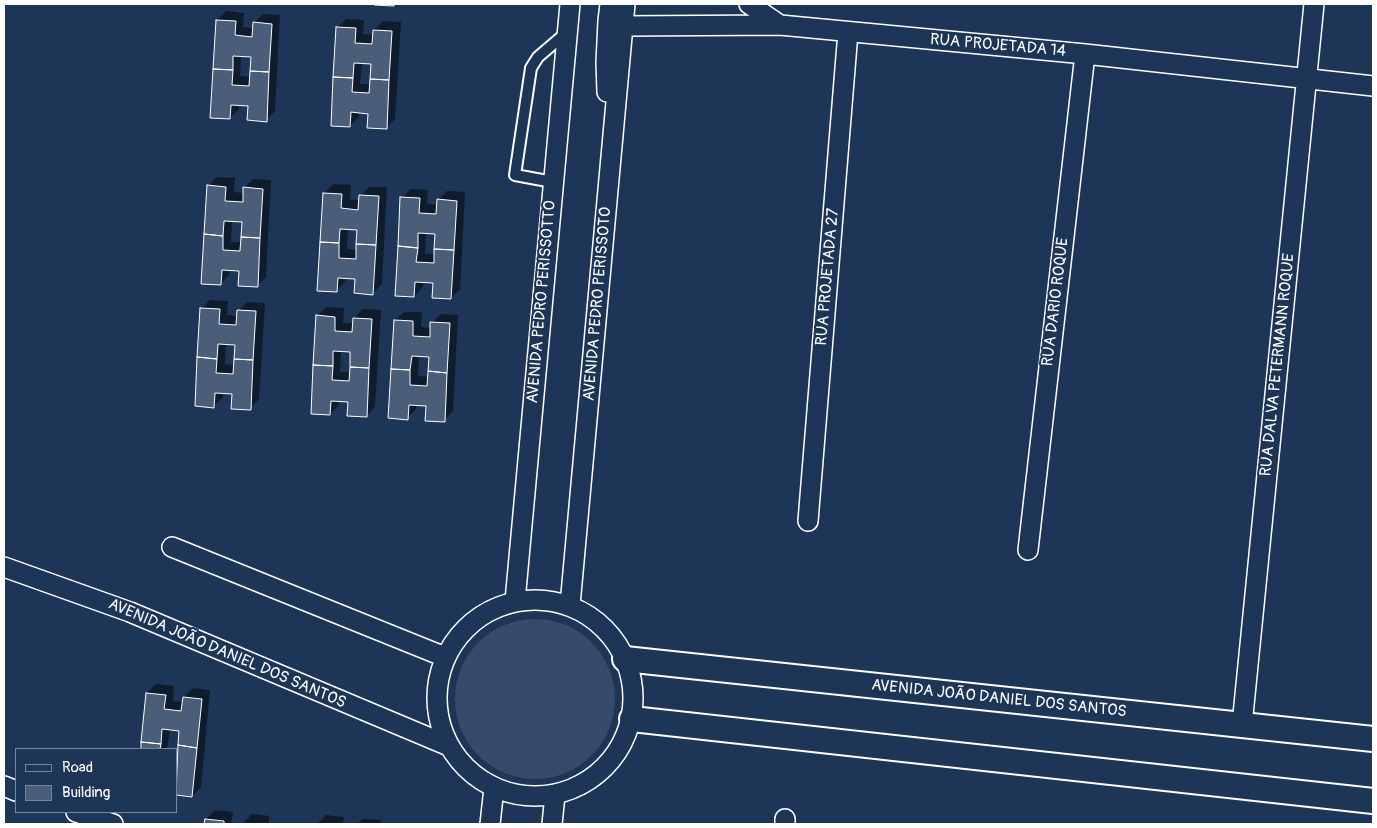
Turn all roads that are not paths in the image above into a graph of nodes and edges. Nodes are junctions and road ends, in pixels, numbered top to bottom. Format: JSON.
{"nodes":[{"id":1,"x":570,"y":4,"type":"edge"},
{"id":2,"x":610,"y":4,"type":"edge"},
{"id":3,"x":625,"y":4,"type":"edge"},
{"id":4,"x":749,"y":4,"type":"edge"},
{"id":5,"x":1314,"y":4,"type":"edge"},
{"id":6,"x":780,"y":25,"type":"junction"},
{"id":7,"x":622,"y":26,"type":"junction"},
{"id":8,"x":848,"y":32,"type":"junction"},
{"id":9,"x":567,"y":33,"type":"junction"},
{"id":10,"x":1085,"y":54,"type":"junction"},
{"id":11,"x":1306,"y":79,"type":"junction"},
{"id":12,"x":1373,"y":86,"type":"edge"},
{"id":13,"x":615,"y":122,"type":"junction"},
{"id":14,"x":553,"y":182,"type":"junction"},
{"id":15,"x":808,"y":521,"type":"dead end"},
{"id":16,"x":172,"y":547,"type":"dead end"},
{"id":17,"x":1028,"y":550,"type":"dead end"},
{"id":18,"x":4,"y":567,"type":"edge"},
{"id":19,"x":515,"y":601,"type":"junction"},
{"id":20,"x":570,"y":605,"type":"junction"},
{"id":21,"x":445,"y":657,"type":"junction"},
{"id":22,"x":625,"y":658,"type":"junction"},
{"id":23,"x":632,"y":719,"type":"junction"},
{"id":24,"x":1242,"y":725,"type":"junction"},
{"id":25,"x":1373,"y":739,"type":"edge"},
{"id":26,"x":449,"y":746,"type":"junction"},
{"id":27,"x":494,"y":788,"type":"junction"},
{"id":28,"x":555,"y":795,"type":"junction"},
{"id":29,"x":1373,"y":801,"type":"edge"},
{"id":30,"x":79,"y":813,"type":"edge"},
{"id":31,"x":112,"y":824,"type":"edge"},
{"id":32,"x":490,"y":824,"type":"edge"},
{"id":33,"x":552,"y":824,"type":"edge"}],
"edges":[{"from":1,"to":9,"type":"street","name":"AVENIDA PEDRO PERISSOTTO"},
{"from":2,"to":13,"type":"street"},
{"from":3,"to":7,"type":"street","name":"AVENIDA PEDRO PERISSOTO"},
{"from":4,"to":6,"type":"street"},
{"from":5,"to":11,"type":"street","name":"RUA DALVA PETERMANN ROQUE"},
{"from":6,"to":7,"type":"street","name":"RUA PROJETADA 14"},
{"from":6,"to":8,"type":"street","name":"RUA PROJETADA 14"},
{"from":7,"to":13,"type":"street","name":"AVENIDA PEDRO PERISSOTO"},
{"from":8,"to":10,"type":"street","name":"RUA PROJETADA 14"},
{"from":8,"to":15,"type":"street","name":"RUA PROJETADA 27"},
{"from":9,"to":14,"type":"street","name":"AVENIDA PEDRO PERISSOTTO"},
{"from":9,"to":14,"type":"lane"},
{"from":10,"to":11,"type":"street","name":"RUA PROJETADA 14"},
{"from":10,"to":17,"type":"street","name":"RUA DARIO ROQUE"},
{"from":11,"to":12,"type":"street","name":"RUA PROJETADA 14"},
{"from":11,"to":24,"type":"street","name":"RUA DALVA PETERMANN ROQUE"},
{"from":13,"to":20,"type":"street","name":"AVENIDA PEDRO PERISSOTO"},
{"from":14,"to":19,"type":"street","name":"AVENIDA PEDRO PERISSOTTO"},
{"from":16,"to":21,"type":"street"},
{"from":18,"to":26,"type":"street","name":"AVENIDA JOÃO DANIEL DOS SANTOS"},
{"from":19,"to":20,"type":"street"},
{"from":19,"to":21,"type":"street"},
{"from":20,"to":22,"type":"street"},
{"from":21,"to":26,"type":"street"},
{"from":22,"to":23,"type":"street"},
{"from":22,"to":24,"type":"street","name":"AVENIDA JOÃO DANIEL DOS SANTOS"},
{"from":23,"to":28,"type":"street"},
{"from":23,"to":29,"type":"street"},
{"from":24,"to":25,"type":"street","name":"AVENIDA JOÃO DANIEL DOS SANTOS"},
{"from":26,"to":27,"type":"street"},
{"from":27,"to":28,"type":"street"},
{"from":27,"to":32,"type":"street"},
{"from":28,"to":33,"type":"street"},
{"from":30,"to":31,"type":"street"}]}
